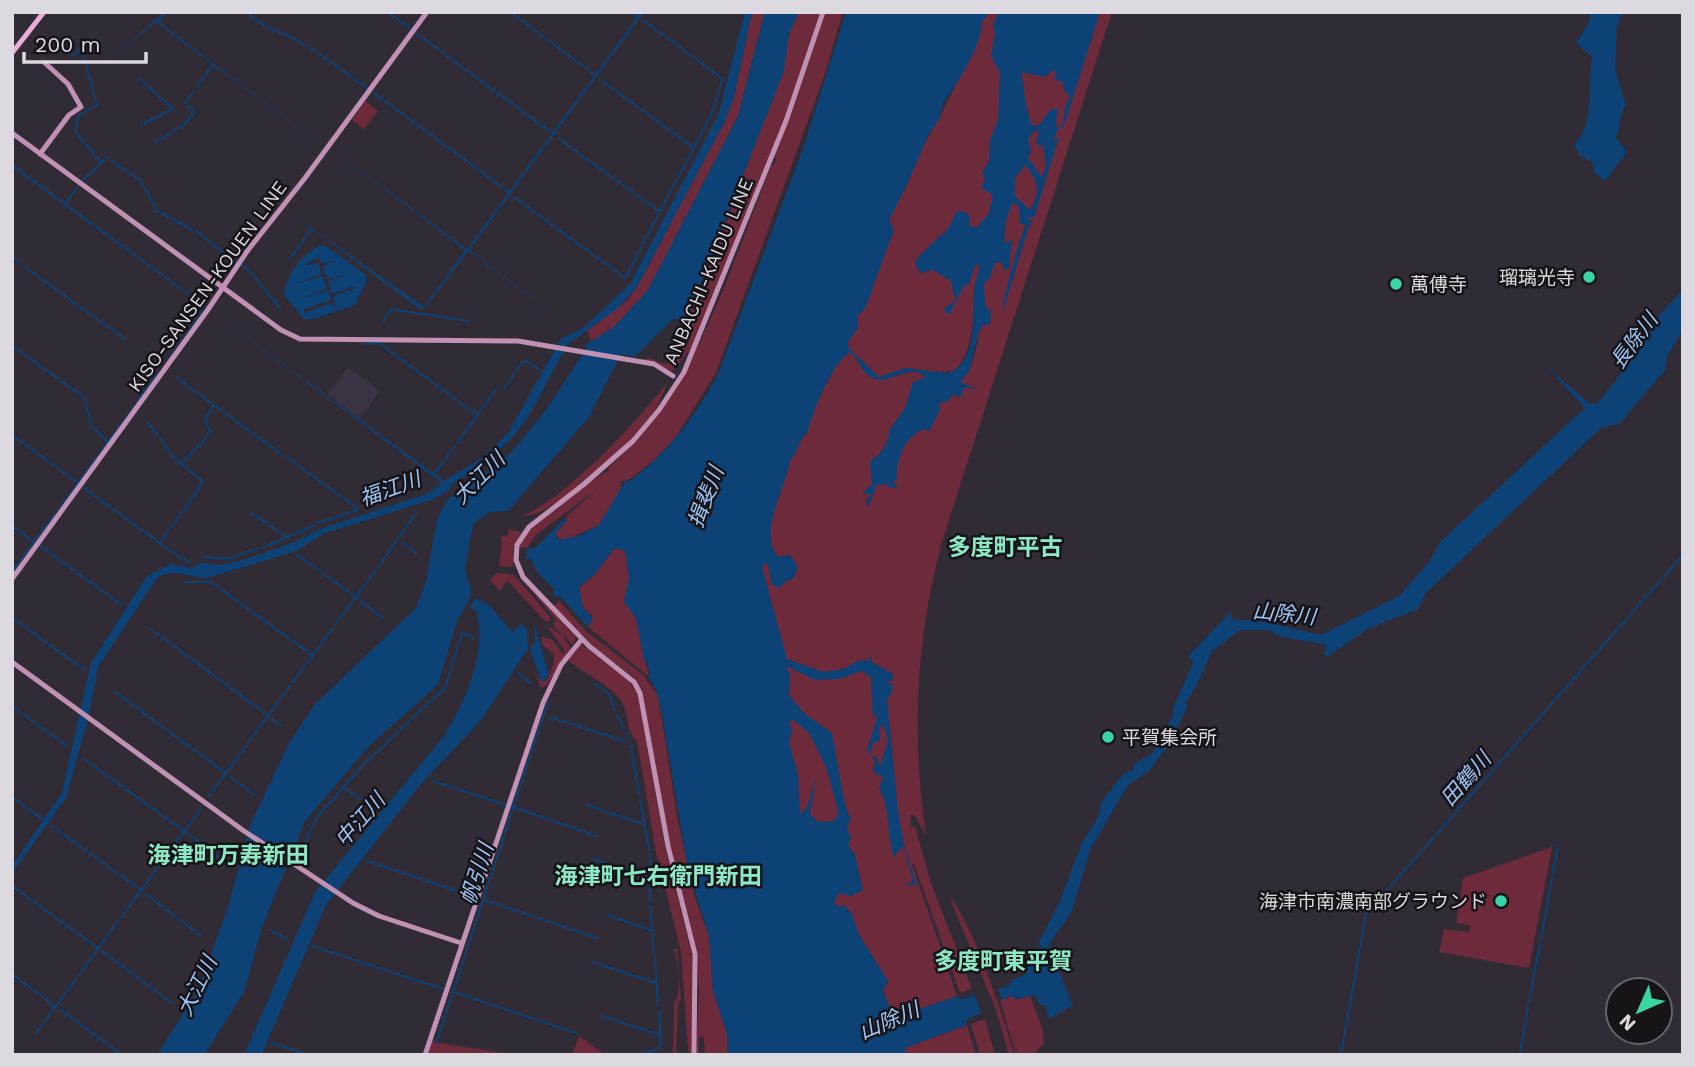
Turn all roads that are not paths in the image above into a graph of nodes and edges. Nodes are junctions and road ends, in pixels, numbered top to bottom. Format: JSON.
{"nodes":[{"id":1,"x":44,"y":12,"type":"edge"},
{"id":2,"x":427,"y":12,"type":"edge"},
{"id":3,"x":822,"y":12,"type":"edge"},
{"id":4,"x":12,"y":53,"type":"edge"},
{"id":5,"x":45,"y":63,"type":"dead end"},
{"id":6,"x":12,"y":133,"type":"edge"},
{"id":7,"x":40,"y":154,"type":"junction"},
{"id":8,"x":224,"y":288,"type":"junction"},
{"id":9,"x":673,"y":376,"type":"dead end"},
{"id":10,"x":12,"y":579,"type":"edge"},
{"id":11,"x":582,"y":639,"type":"junction"},
{"id":12,"x":12,"y":662,"type":"edge"},
{"id":13,"x":461,"y":943,"type":"junction"},
{"id":14,"x":425,"y":1055,"type":"edge"},
{"id":15,"x":694,"y":1055,"type":"edge"}],
"edges":[{"from":1,"to":4,"type":"main road"},
{"from":2,"to":8,"type":"main road","name":"KISO-SANSEN-KOUEN LINE"},
{"from":3,"to":11,"type":"main road","name":"ANBACHI-KAIDU LINE"},
{"from":5,"to":7,"type":"main road"},
{"from":6,"to":7,"type":"main road"},
{"from":7,"to":8,"type":"main road"},
{"from":8,"to":9,"type":"main road"},
{"from":8,"to":10,"type":"main road","name":"KISO-SANSEN-KOUEN LINE"},
{"from":11,"to":13,"type":"main road"},
{"from":11,"to":15,"type":"main road","name":"ANBACHI-KAIDU LINE"},
{"from":12,"to":13,"type":"main road"},
{"from":13,"to":14,"type":"main road"}]}
